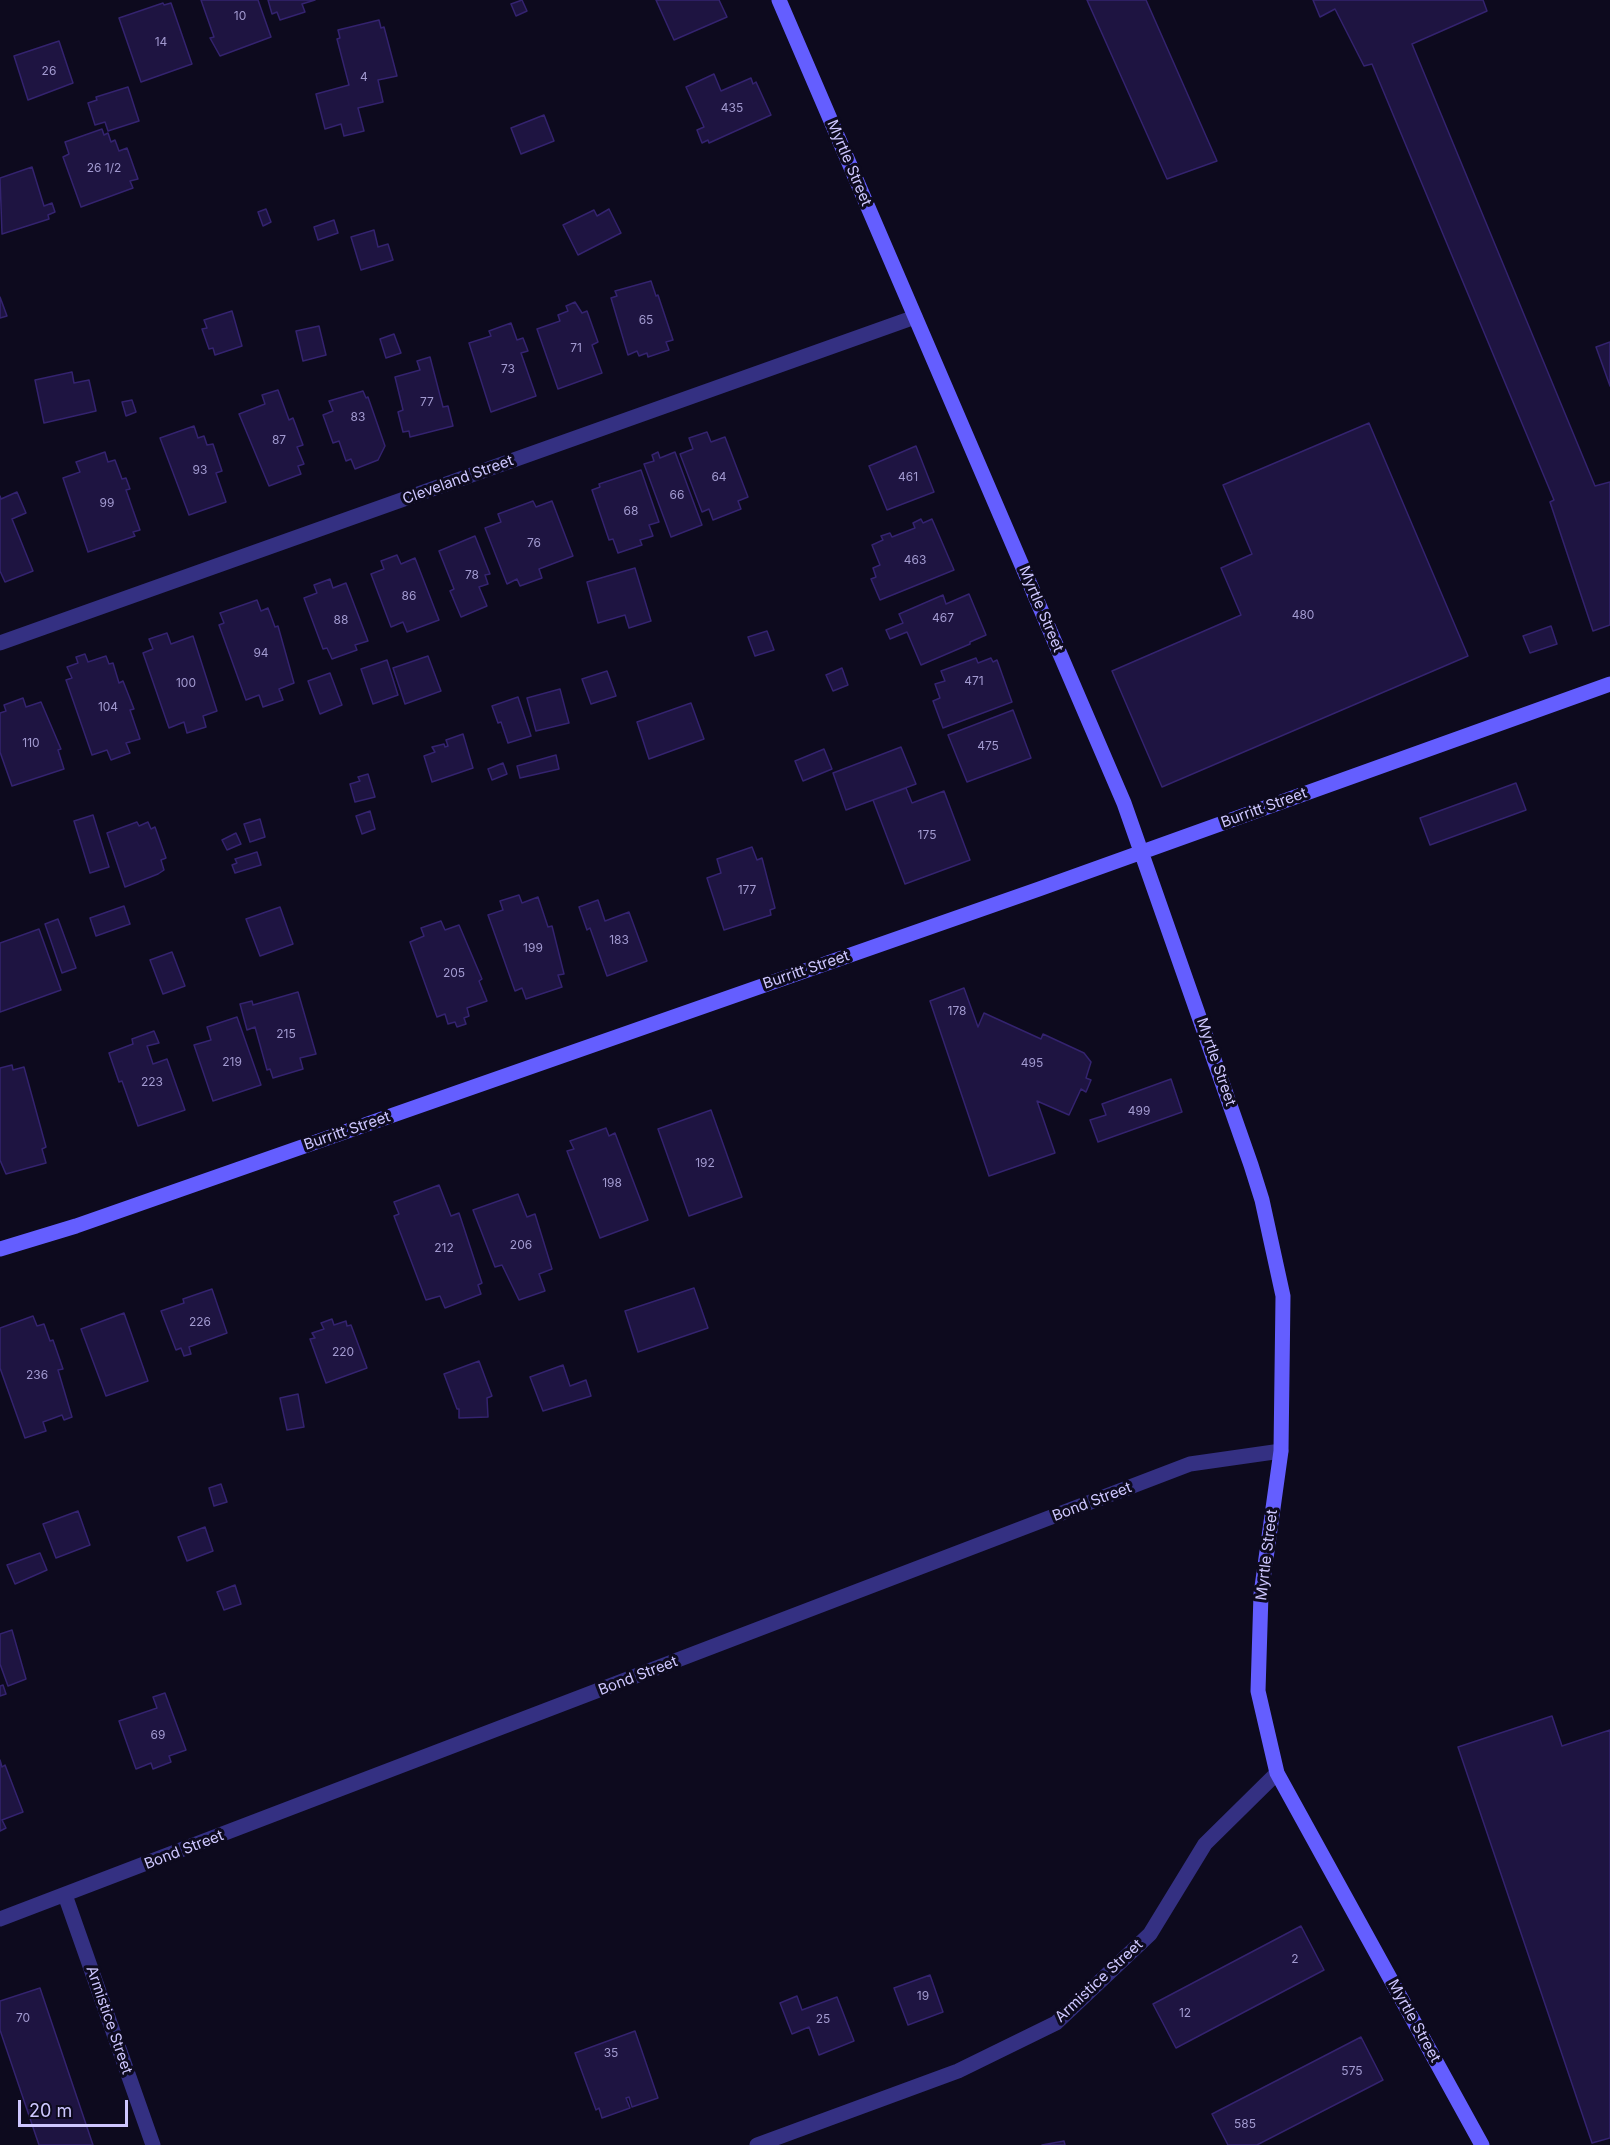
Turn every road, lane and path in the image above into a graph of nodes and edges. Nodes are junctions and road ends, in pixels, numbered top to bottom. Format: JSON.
{"nodes":[{"id":1,"x":779,"y":0,"type":"edge"},
{"id":2,"x":915,"y":317,"type":"junction"},
{"id":3,"x":0,"y":643,"type":"edge"},
{"id":4,"x":1610,"y":684,"type":"edge"},
{"id":5,"x":1143,"y":852,"type":"junction"},
{"id":6,"x":0,"y":1249,"type":"edge"},
{"id":7,"x":1281,"y":1450,"type":"junction"},
{"id":8,"x":1277,"y":1773,"type":"junction"},
{"id":9,"x":65,"y":1895,"type":"junction"},
{"id":10,"x":0,"y":1919,"type":"edge"},
{"id":11,"x":153,"y":2145,"type":"edge"},
{"id":12,"x":757,"y":2145,"type":"edge"},
{"id":13,"x":1482,"y":2145,"type":"edge"}],
"edges":[{"from":1,"to":2,"type":"street","name":"Myrtle Street"},
{"from":2,"to":3,"type":"street","name":"Cleveland Street"},
{"from":2,"to":5,"type":"street","name":"Myrtle Street"},
{"from":4,"to":5,"type":"street","name":"Burritt Street"},
{"from":5,"to":6,"type":"street","name":"Burritt Street"},
{"from":5,"to":7,"type":"street","name":"Myrtle Street"},
{"from":7,"to":8,"type":"street","name":"Myrtle Street"},
{"from":7,"to":9,"type":"street","name":"Bond Street"},
{"from":8,"to":12,"type":"street","name":"Armistice Street"},
{"from":8,"to":13,"type":"street","name":"Myrtle Street"},
{"from":9,"to":10,"type":"street","name":"Bond Street"},
{"from":9,"to":11,"type":"street","name":"Armistice Street"}]}
